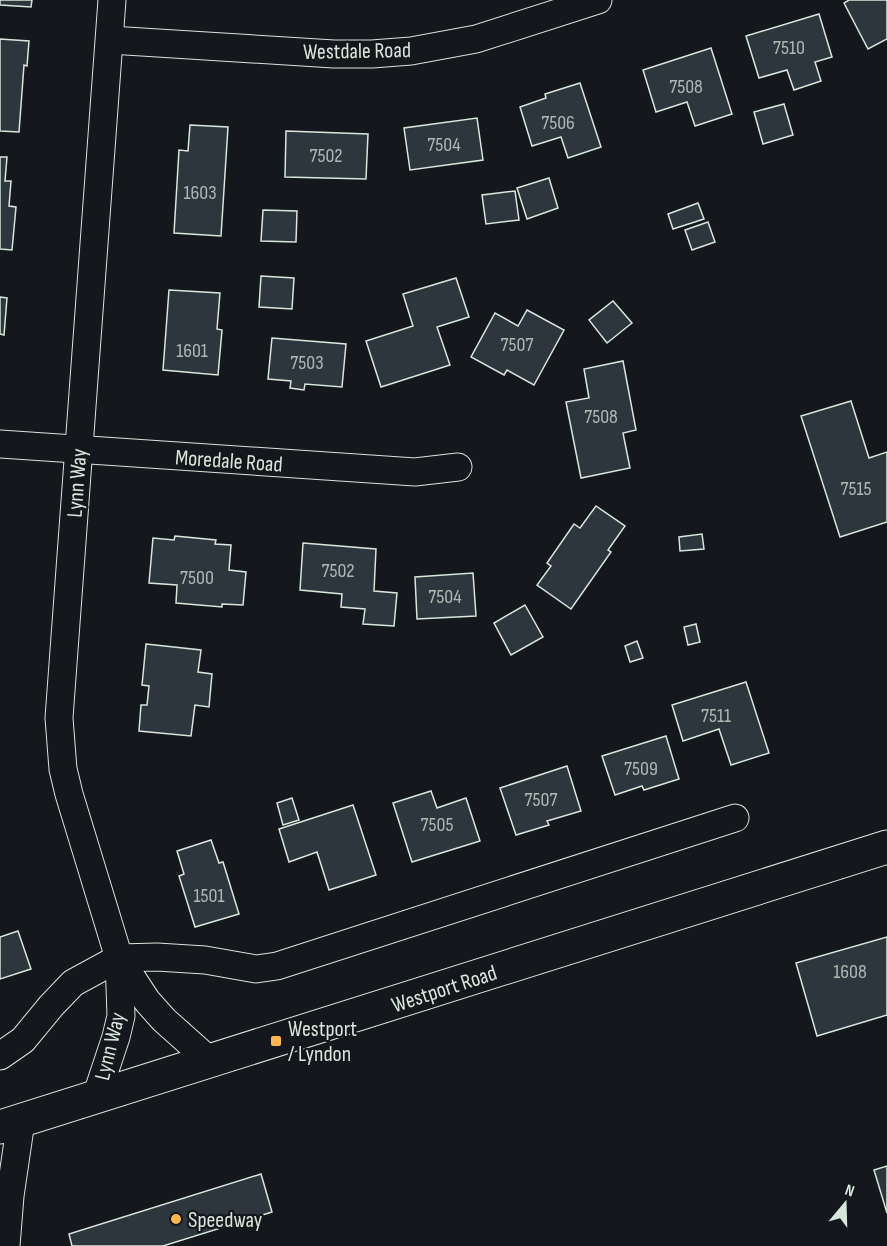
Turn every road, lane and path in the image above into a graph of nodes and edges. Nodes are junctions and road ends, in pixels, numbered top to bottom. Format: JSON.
{"nodes":[{"id":1,"x":112,"y":0,"type":"edge"},
{"id":2,"x":598,"y":0,"type":"edge"},
{"id":3,"x":110,"y":40,"type":"junction"},
{"id":4,"x":0,"y":444,"type":"edge"},
{"id":5,"x":78,"y":450,"type":"junction"},
{"id":6,"x":458,"y":467,"type":"dead end"},
{"id":7,"x":735,"y":818,"type":"dead end"},
{"id":8,"x":887,"y":847,"type":"edge"},
{"id":9,"x":119,"y":958,"type":"junction"},
{"id":10,"x":0,"y":1056,"type":"edge"},
{"id":11,"x":210,"y":1061,"type":"junction"},
{"id":12,"x":96,"y":1097,"type":"junction"},
{"id":13,"x":10,"y":1124,"type":"edge"},
{"id":14,"x":6,"y":1246,"type":"edge"}],
"edges":[{"from":1,"to":3,"type":"street","name":"Lynn Way"},
{"from":2,"to":3,"type":"street","name":"Westdale Road"},
{"from":3,"to":5,"type":"street","name":"Lynn Way"},
{"from":4,"to":5,"type":"street","name":"Moredale Road"},
{"from":5,"to":6,"type":"street","name":"Moredale Road"},
{"from":5,"to":9,"type":"street","name":"Lynn Way"},
{"from":7,"to":9,"type":"street"},
{"from":8,"to":11,"type":"main road","name":"Westport Road"},
{"from":9,"to":10,"type":"street"},
{"from":9,"to":11,"type":"street","name":"Lynn Way"},
{"from":9,"to":12,"type":"street","name":"Lynn Way"},
{"from":11,"to":12,"type":"main road","name":"Westport Road"},
{"from":12,"to":13,"type":"main road","name":"Westport Road"},
{"from":13,"to":14,"type":"street"}]}
